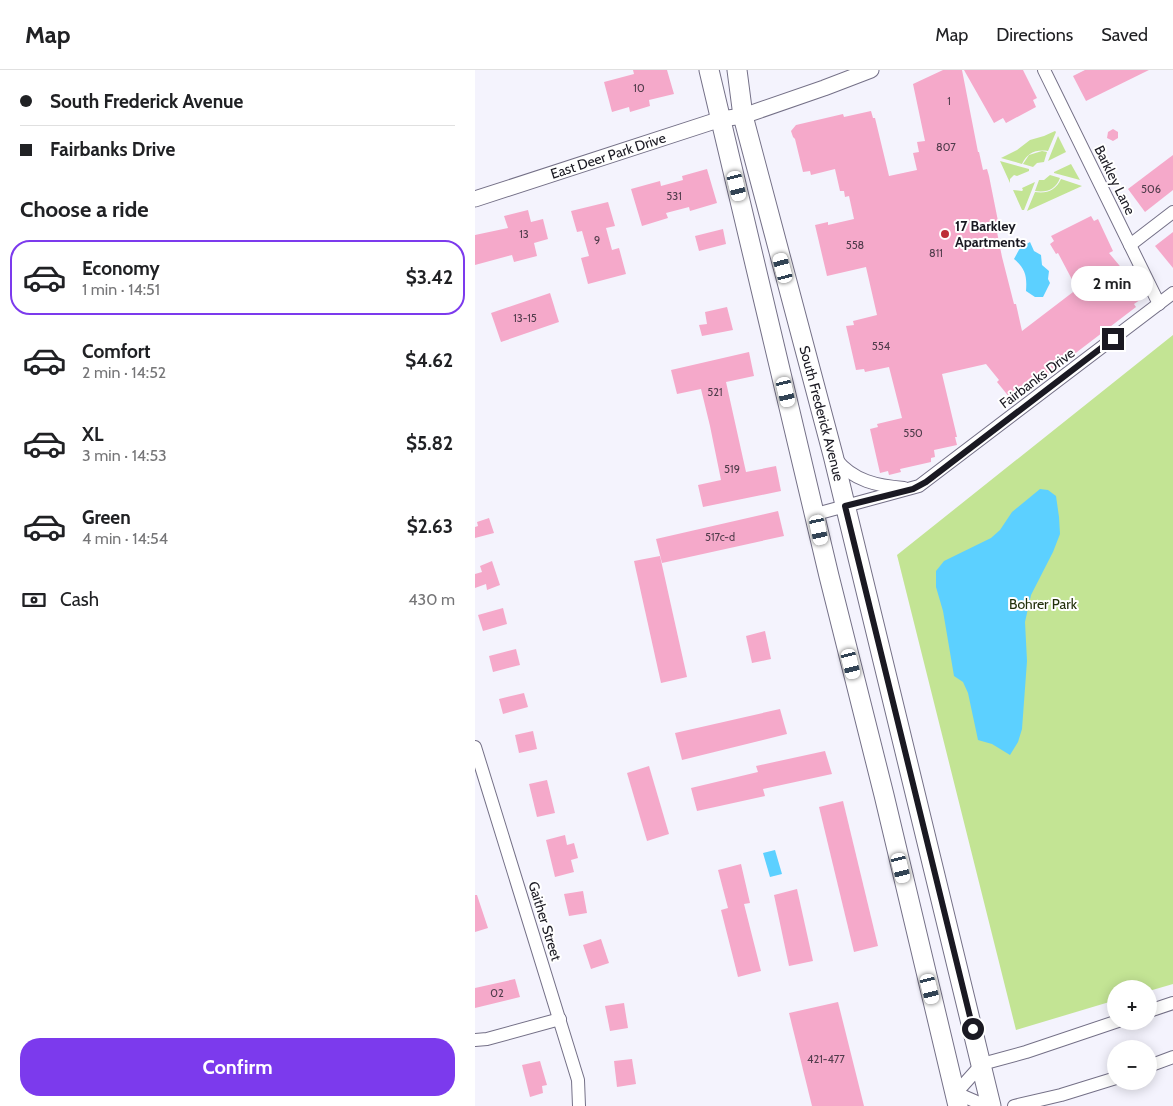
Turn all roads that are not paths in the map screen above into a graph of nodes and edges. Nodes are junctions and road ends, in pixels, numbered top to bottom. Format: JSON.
{"nodes":[{"id":1,"x":709,"y":70,"type":"edge"},
{"id":2,"x":737,"y":70,"type":"edge"},
{"id":3,"x":871,"y":70,"type":"edge"},
{"id":4,"x":1045,"y":70,"type":"edge"},
{"id":5,"x":743,"y":116,"type":"junction"},
{"id":6,"x":721,"y":119,"type":"junction"},
{"id":7,"x":475,"y":199,"type":"edge"},
{"id":8,"x":1173,"y":212,"type":"edge"},
{"id":9,"x":1130,"y":245,"type":"junction"},
{"id":10,"x":1173,"y":293,"type":"edge"},
{"id":11,"x":1159,"y":304,"type":"junction"},
{"id":12,"x":833,"y":455,"type":"junction"},
{"id":13,"x":919,"y":486,"type":"junction"},
{"id":14,"x":845,"y":506,"type":"junction"},
{"id":15,"x":815,"y":514,"type":"junction"},
{"id":16,"x":475,"y":747,"type":"edge"},
{"id":17,"x":1173,"y":1003,"type":"edge"},
{"id":18,"x":1157,"y":1008,"type":"edge"},
{"id":19,"x":560,"y":1019,"type":"junction"},
{"id":20,"x":1107,"y":1025,"type":"edge"},
{"id":21,"x":475,"y":1040,"type":"edge"},
{"id":22,"x":1173,"y":1057,"type":"edge"},
{"id":23,"x":1157,"y":1063,"type":"edge"},
{"id":24,"x":982,"y":1064,"type":"junction"},
{"id":25,"x":1107,"y":1081,"type":"edge"},
{"id":26,"x":957,"y":1100,"type":"edge"},
{"id":27,"x":579,"y":1106,"type":"edge"},
{"id":28,"x":986,"y":1106,"type":"edge"},
{"id":29,"x":991,"y":1106,"type":"edge"},
{"id":30,"x":1014,"y":1106,"type":"edge"}],
"edges":[{"from":1,"to":6,"type":"main road","name":"South Frederick Avenue"},
{"from":2,"to":5,"type":"main road","name":"South Frederick Avenue"},
{"from":3,"to":5,"type":"street","name":"East Deer Park Drive"},
{"from":4,"to":9,"type":"street","name":"Barkley Lane"},
{"from":5,"to":6,"type":"street","name":"East Deer Park Drive"},
{"from":5,"to":12,"type":"main road","name":"South Frederick Avenue"},
{"from":6,"to":7,"type":"street","name":"East Deer Park Drive"},
{"from":6,"to":15,"type":"main road","name":"South Frederick Avenue"},
{"from":8,"to":9,"type":"street"},
{"from":9,"to":11,"type":"street","name":"Barkley Lane"},
{"from":10,"to":11,"type":"street","name":"Fairbanks Drive"},
{"from":11,"to":13,"type":"street","name":"Fairbanks Drive"},
{"from":12,"to":13,"type":"street"},
{"from":12,"to":14,"type":"main road","name":"South Frederick Avenue"},
{"from":13,"to":14,"type":"street","name":"Fairbanks Drive"},
{"from":14,"to":15,"type":"street","name":"Fairbanks Drive"},
{"from":14,"to":24,"type":"main road","name":"South Frederick Avenue"},
{"from":15,"to":26,"type":"main road","name":"South Frederick Avenue"},
{"from":16,"to":19,"type":"street","name":"Gaither Street"},
{"from":17,"to":18,"type":"street"},
{"from":19,"to":21,"type":"street"},
{"from":19,"to":27,"type":"street","name":"Gaither Street"},
{"from":20,"to":24,"type":"street"},
{"from":22,"to":23,"type":"street"},
{"from":24,"to":26,"type":"street"},
{"from":24,"to":29,"type":"main road","name":"South Frederick Avenue"},
{"from":25,"to":30,"type":"street"},
{"from":26,"to":28,"type":"street"}]}
